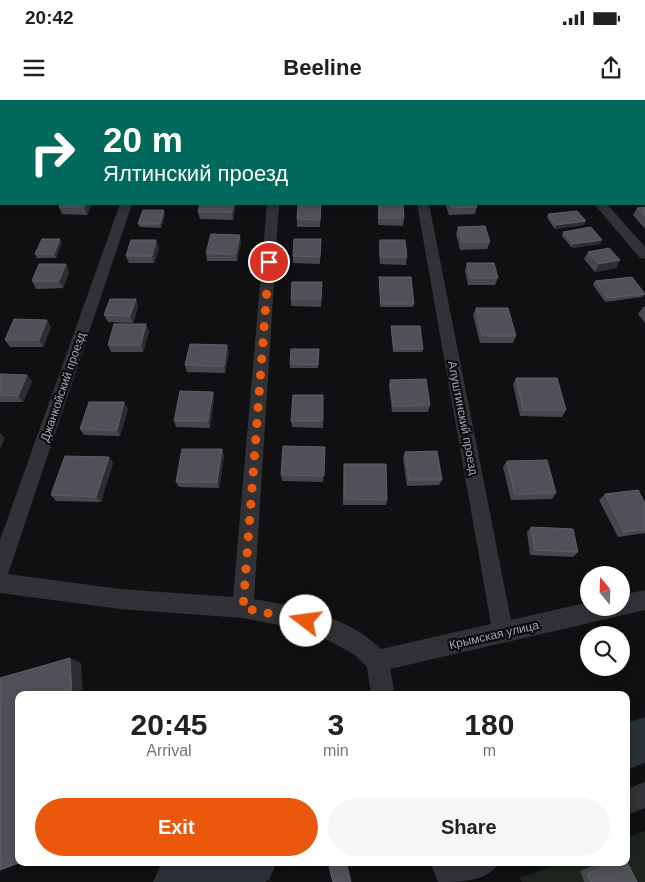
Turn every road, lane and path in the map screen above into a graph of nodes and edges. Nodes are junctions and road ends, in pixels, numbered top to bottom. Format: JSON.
{"nodes":[{"id":1,"x":126,"y":205,"type":"edge"},
{"id":2,"x":273,"y":205,"type":"edge"},
{"id":3,"x":423,"y":205,"type":"edge"},
{"id":4,"x":601,"y":205,"type":"edge"},
{"id":5,"x":645,"y":255,"type":"edge"},
{"id":6,"x":0,"y":569,"type":"edge"},
{"id":7,"x":0,"y":583,"type":"edge"},
{"id":8,"x":645,"y":600,"type":"edge"},
{"id":9,"x":630,"y":603,"type":"edge"},
{"id":10,"x":243,"y":608,"type":"junction"},
{"id":11,"x":580,"y":615,"type":"edge"},
{"id":12,"x":503,"y":633,"type":"junction"},
{"id":13,"x":377,"y":661,"type":"junction"},
{"id":14,"x":382,"y":691,"type":"edge"},
{"id":15,"x":645,"y":795,"type":"edge"},
{"id":16,"x":630,"y":801,"type":"edge"},
{"id":17,"x":475,"y":866,"type":"edge"},
{"id":18,"x":449,"y":875,"type":"edge"}],
"edges":[{"from":1,"to":6,"type":"street","name":"Джанкойский проезд"},
{"from":2,"to":10,"type":"street"},
{"from":3,"to":12,"type":"street","name":"Алуштинский проезд"},
{"from":4,"to":5,"type":"street"},
{"from":7,"to":10,"type":"street"},
{"from":8,"to":9,"type":"street"},
{"from":10,"to":13,"type":"street"},
{"from":11,"to":12,"type":"street","name":"Крымская улица"},
{"from":12,"to":13,"type":"street","name":"Крымская улица"},
{"from":13,"to":14,"type":"street"},
{"from":15,"to":16,"type":"street"},
{"from":17,"to":18,"type":"street"}]}
